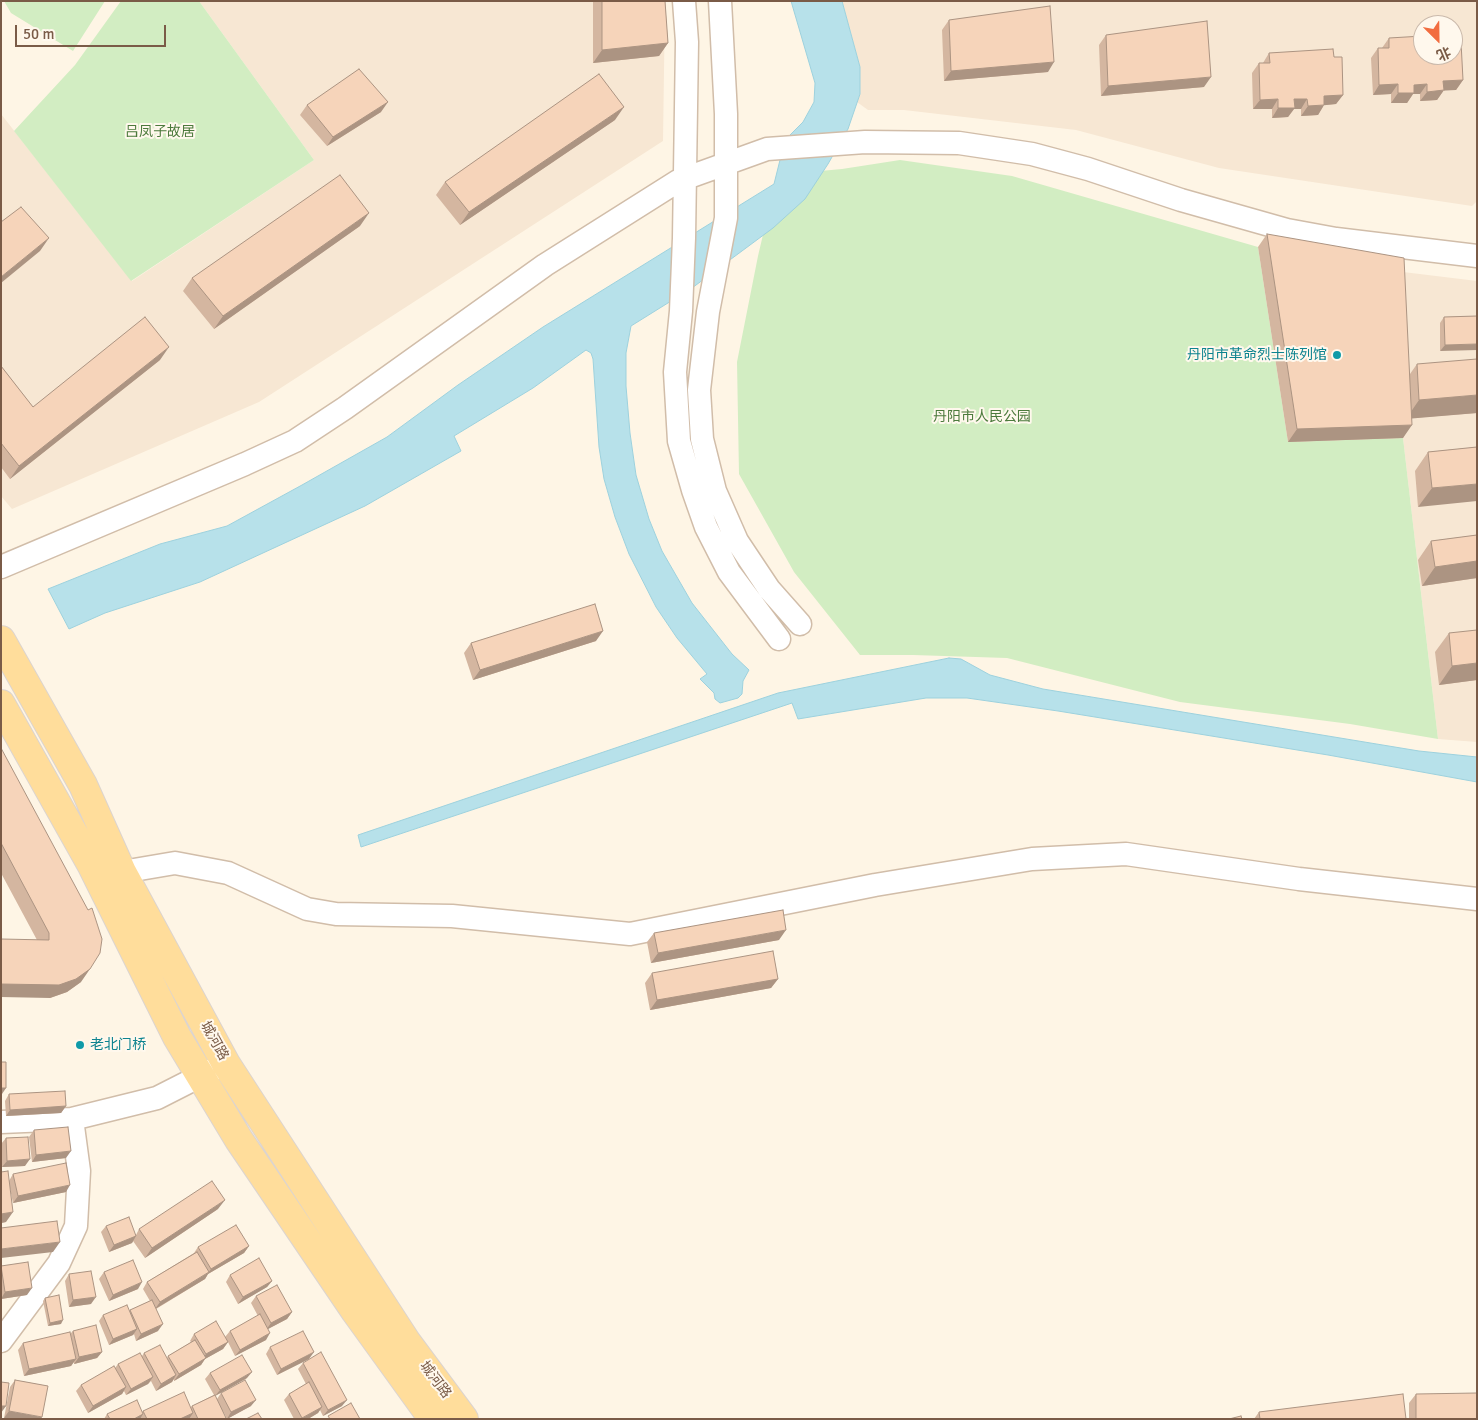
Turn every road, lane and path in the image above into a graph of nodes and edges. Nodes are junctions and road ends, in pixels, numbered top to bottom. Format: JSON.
{"nodes":[{"id":1,"x":684,"y":1,"type":"edge"},
{"id":2,"x":720,"y":1,"type":"edge"},
{"id":3,"x":726,"y":164,"type":"junction"},
{"id":4,"x":686,"y":178,"type":"junction"},
{"id":5,"x":1477,"y":256,"type":"edge"},
{"id":6,"x":1,"y":567,"type":"edge"},
{"id":7,"x":800,"y":624,"type":"dead end"},
{"id":8,"x":779,"y":639,"type":"dead end"},
{"id":9,"x":1,"y":640,"type":"edge"},
{"id":10,"x":1,"y":704,"type":"edge"},
{"id":11,"x":122,"y":872,"type":"junction"},
{"id":12,"x":1477,"y":899,"type":"edge"},
{"id":13,"x":226,"y":1064,"type":"junction"},
{"id":14,"x":201,"y":1076,"type":"junction"},
{"id":15,"x":72,"y":1118,"type":"junction"},
{"id":16,"x":1,"y":1122,"type":"edge"},
{"id":17,"x":1,"y":1341,"type":"edge"},
{"id":18,"x":433,"y":1419,"type":"edge"},
{"id":19,"x":464,"y":1419,"type":"edge"}],
"edges":[{"from":1,"to":4,"type":"street"},
{"from":2,"to":3,"type":"street"},
{"from":3,"to":4,"type":"street"},
{"from":3,"to":5,"type":"street"},
{"from":3,"to":7,"type":"street"},
{"from":4,"to":6,"type":"street"},
{"from":4,"to":8,"type":"street"},
{"from":9,"to":11,"type":"main road","name":"城河路"},
{"from":10,"to":14,"type":"main road","name":"城河路"},
{"from":11,"to":12,"type":"street"},
{"from":11,"to":13,"type":"main road","name":"城河路"},
{"from":13,"to":14,"type":"street"},
{"from":13,"to":19,"type":"main road","name":"城河路"},
{"from":14,"to":15,"type":"street"},
{"from":14,"to":18,"type":"main road","name":"城河路"},
{"from":15,"to":16,"type":"street"},
{"from":15,"to":17,"type":"street"}]}
